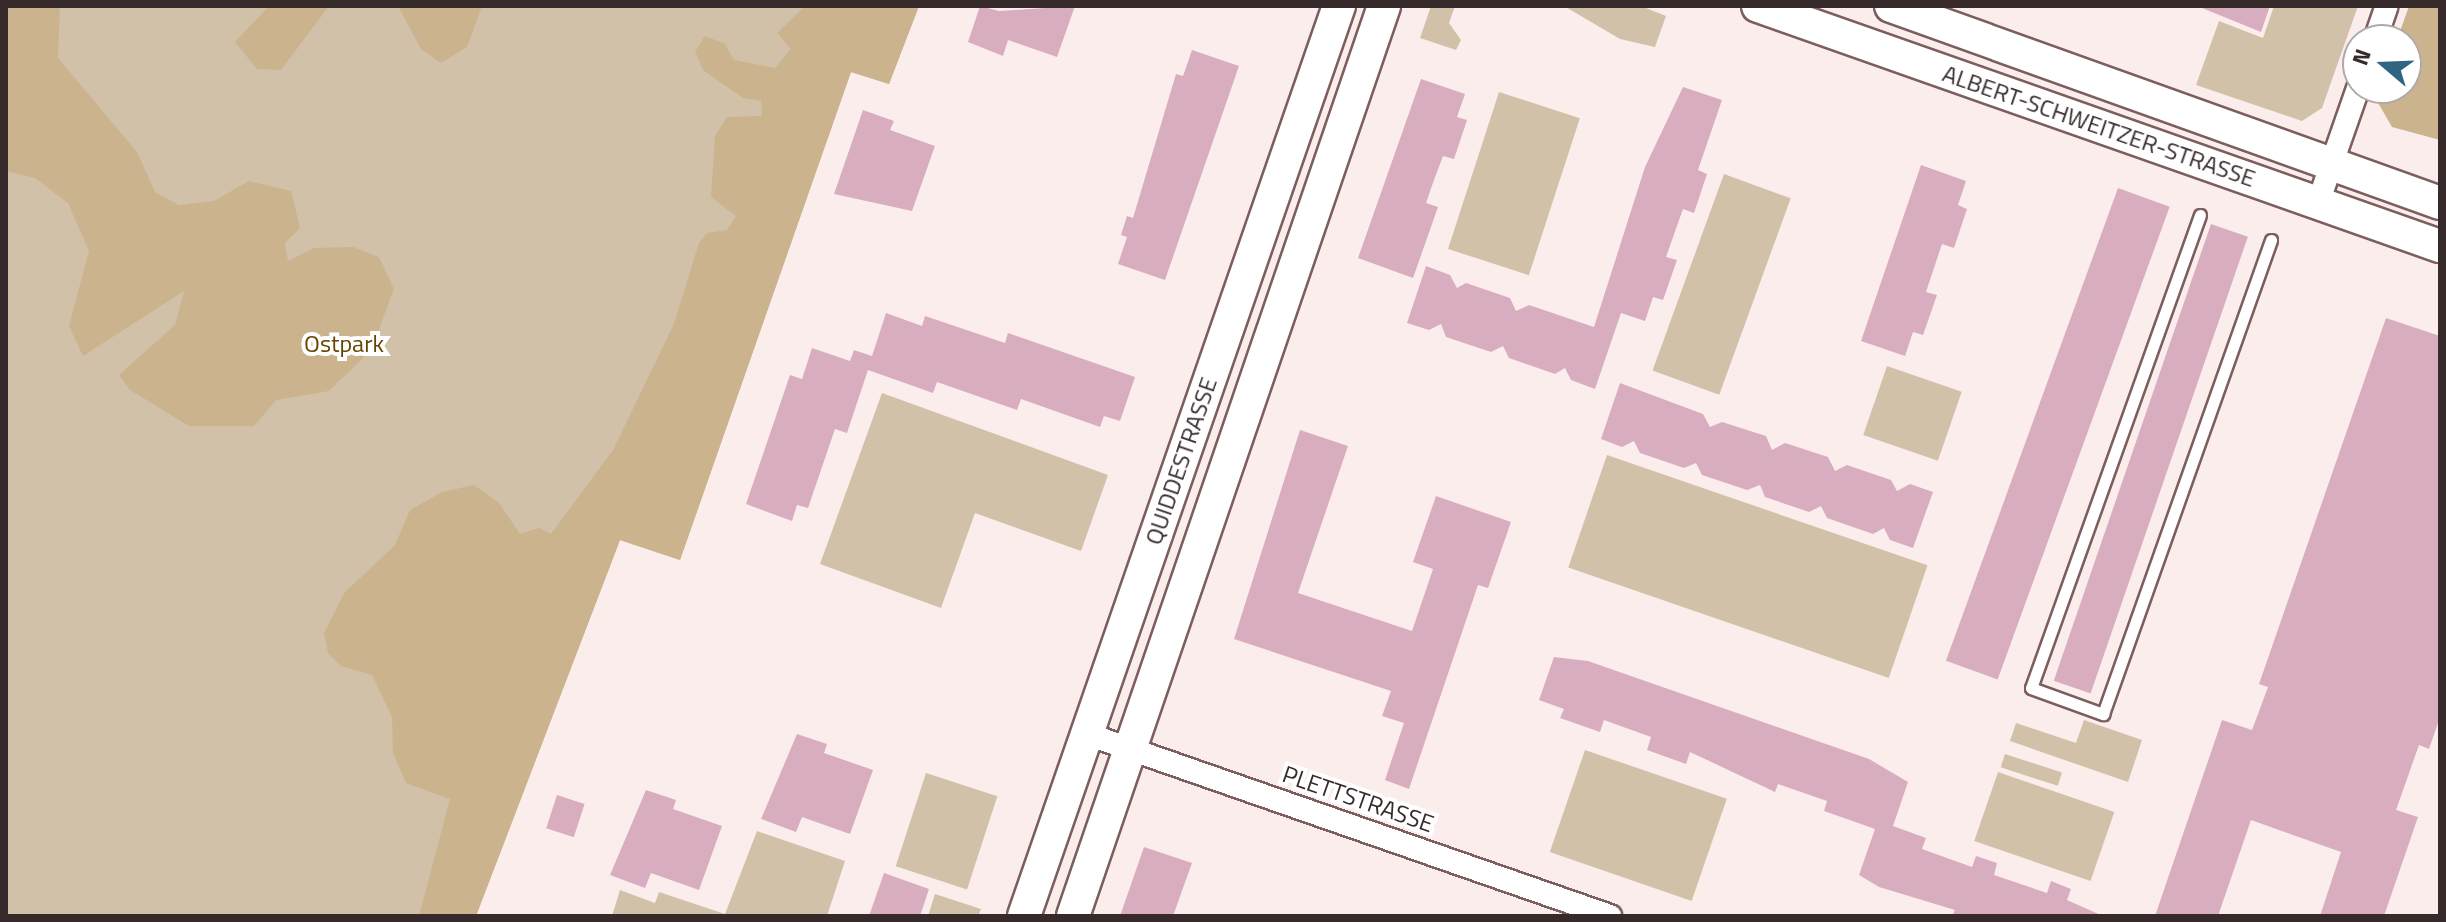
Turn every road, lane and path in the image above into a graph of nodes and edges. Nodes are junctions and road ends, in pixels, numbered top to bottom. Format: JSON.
{"nodes":[{"id":1,"x":1339,"y":6,"type":"edge"},
{"id":2,"x":1384,"y":6,"type":"edge"},
{"id":3,"x":1758,"y":6,"type":"edge"},
{"id":4,"x":1891,"y":6,"type":"edge"},
{"id":5,"x":2352,"y":104,"type":"edge"},
{"id":6,"x":2331,"y":165,"type":"junction"},
{"id":7,"x":2318,"y":203,"type":"junction"},
{"id":8,"x":2440,"y":203,"type":"edge"},
{"id":9,"x":2200,"y":215,"type":"dead end"},
{"id":10,"x":2271,"y":240,"type":"dead end"},
{"id":11,"x":2440,"y":246,"type":"edge"},
{"id":12,"x":1087,"y":734,"type":"junction"},
{"id":13,"x":1130,"y":748,"type":"junction"},
{"id":14,"x":1024,"y":916,"type":"edge"},
{"id":15,"x":1073,"y":916,"type":"edge"},
{"id":16,"x":1610,"y":916,"type":"edge"}],
"edges":[{"from":1,"to":12,"type":"main road","name":"QUIDDESTRASSE"},
{"from":2,"to":13,"type":"main road","name":"QUIDDESTRASSE"},
{"from":3,"to":7,"type":"main road","name":"ALBERT-SCHWEITZER-STRASSE"},
{"from":4,"to":6,"type":"main road","name":"ALBERT-SCHWEITZER-STRASSE"},
{"from":5,"to":6,"type":"street"},
{"from":6,"to":7,"type":"street"},
{"from":6,"to":8,"type":"main road","name":"ALBERT-SCHWEITZER-STRASSE"},
{"from":7,"to":11,"type":"main road","name":"ALBERT-SCHWEITZER-STRASSE"},
{"from":9,"to":10,"type":"lane"},
{"from":12,"to":13,"type":"street","name":"PLETTSTRASSE"},
{"from":12,"to":14,"type":"main road","name":"QUIDDESTRASSE"},
{"from":13,"to":15,"type":"main road","name":"QUIDDESTRASSE"},
{"from":13,"to":16,"type":"street","name":"PLETTSTRASSE"}]}
